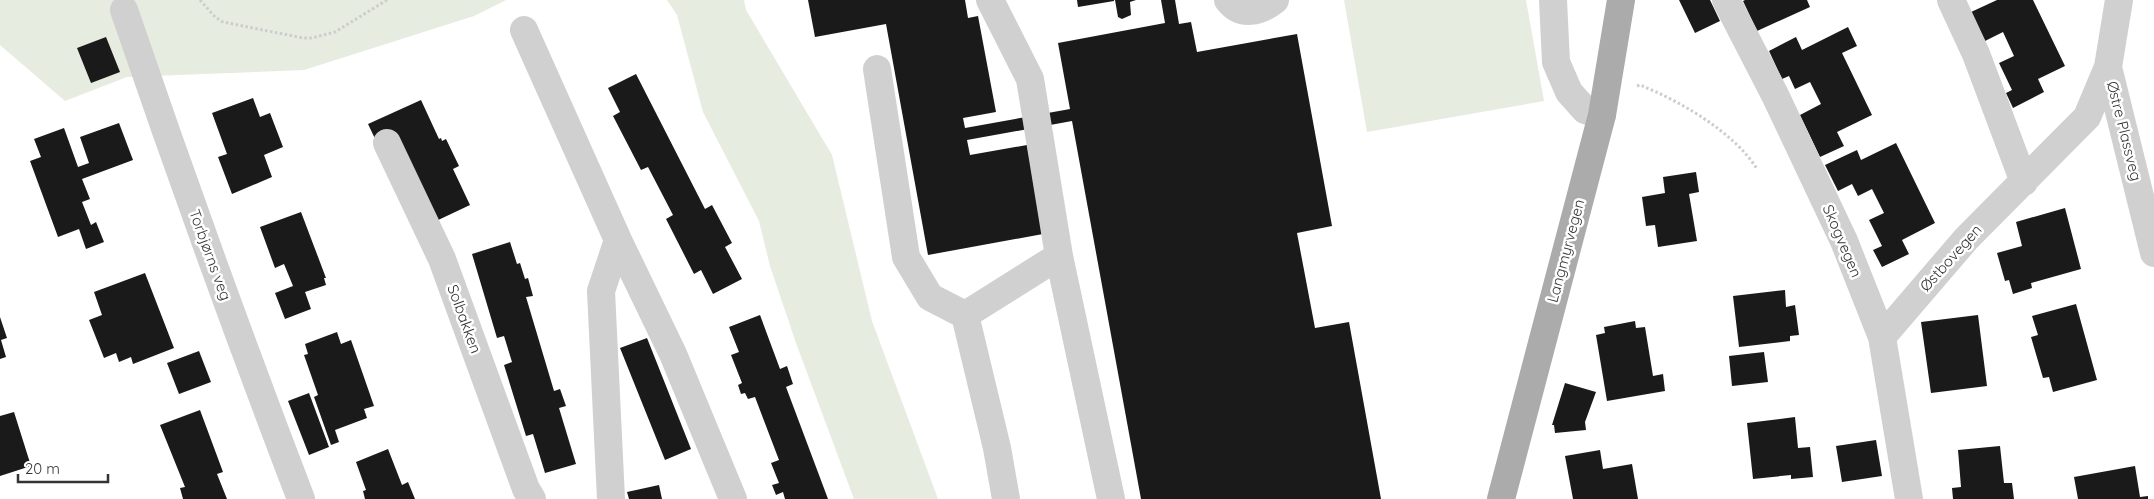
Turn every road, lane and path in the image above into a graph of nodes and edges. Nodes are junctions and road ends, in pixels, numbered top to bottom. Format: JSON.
{"nodes":[{"id":1,"x":200,"y":0,"type":"edge"},
{"id":2,"x":387,"y":0,"type":"edge"},
{"id":3,"x":990,"y":0,"type":"edge"},
{"id":4,"x":1228,"y":0,"type":"edge"},
{"id":5,"x":1275,"y":0,"type":"edge"},
{"id":6,"x":1553,"y":0,"type":"edge"},
{"id":7,"x":1621,"y":0,"type":"edge"},
{"id":8,"x":1726,"y":0,"type":"edge"},
{"id":9,"x":1950,"y":0,"type":"edge"},
{"id":10,"x":2119,"y":0,"type":"edge"},
{"id":11,"x":124,"y":10,"type":"dead end"},
{"id":12,"x":524,"y":30,"type":"dead end"},
{"id":13,"x":2108,"y":67,"type":"junction"},
{"id":14,"x":877,"y":70,"type":"dead end"},
{"id":15,"x":1634,"y":88,"type":"dead end"},
{"id":16,"x":1602,"y":115,"type":"junction"},
{"id":17,"x":387,"y":143,"type":"dead end"},
{"id":18,"x":1757,"y":169,"type":"dead end"},
{"id":19,"x":2024,"y":182,"type":"junction"},
{"id":20,"x":618,"y":240,"type":"junction"},
{"id":21,"x":2154,"y":253,"type":"edge"},
{"id":22,"x":1059,"y":256,"type":"junction"},
{"id":23,"x":965,"y":315,"type":"junction"},
{"id":24,"x":1882,"y":337,"type":"junction"},
{"id":25,"x":302,"y":499,"type":"edge"},
{"id":26,"x":532,"y":499,"type":"edge"},
{"id":27,"x":612,"y":499,"type":"edge"},
{"id":28,"x":733,"y":499,"type":"edge"},
{"id":29,"x":1006,"y":499,"type":"edge"},
{"id":30,"x":1111,"y":499,"type":"edge"},
{"id":31,"x":1501,"y":499,"type":"edge"},
{"id":32,"x":1909,"y":499,"type":"edge"}],
"edges":[{"from":1,"to":2,"type":"path"},
{"from":3,"to":22,"type":"street"},
{"from":4,"to":5,"type":"street"},
{"from":6,"to":16,"type":"street"},
{"from":7,"to":16,"type":"main road","name":"Langmyrvegen"},
{"from":8,"to":24,"type":"street","name":"Skogvegen"},
{"from":9,"to":19,"type":"street"},
{"from":10,"to":13,"type":"street","name":"Østbovegen"},
{"from":11,"to":25,"type":"street","name":"Torbjørns veg"},
{"from":12,"to":20,"type":"street"},
{"from":13,"to":19,"type":"street","name":"Østbovegen"},
{"from":13,"to":21,"type":"street","name":"Østre Plassveg"},
{"from":14,"to":23,"type":"street"},
{"from":15,"to":18,"type":"path"},
{"from":16,"to":31,"type":"main road","name":"Langmyrvegen"},
{"from":17,"to":26,"type":"street","name":"Solbakken"},
{"from":19,"to":24,"type":"street","name":"Østbovegen"},
{"from":20,"to":27,"type":"street"},
{"from":20,"to":28,"type":"street"},
{"from":22,"to":23,"type":"street"},
{"from":22,"to":30,"type":"street"},
{"from":23,"to":29,"type":"street"},
{"from":24,"to":32,"type":"street","name":"Skogvegen"}]}
